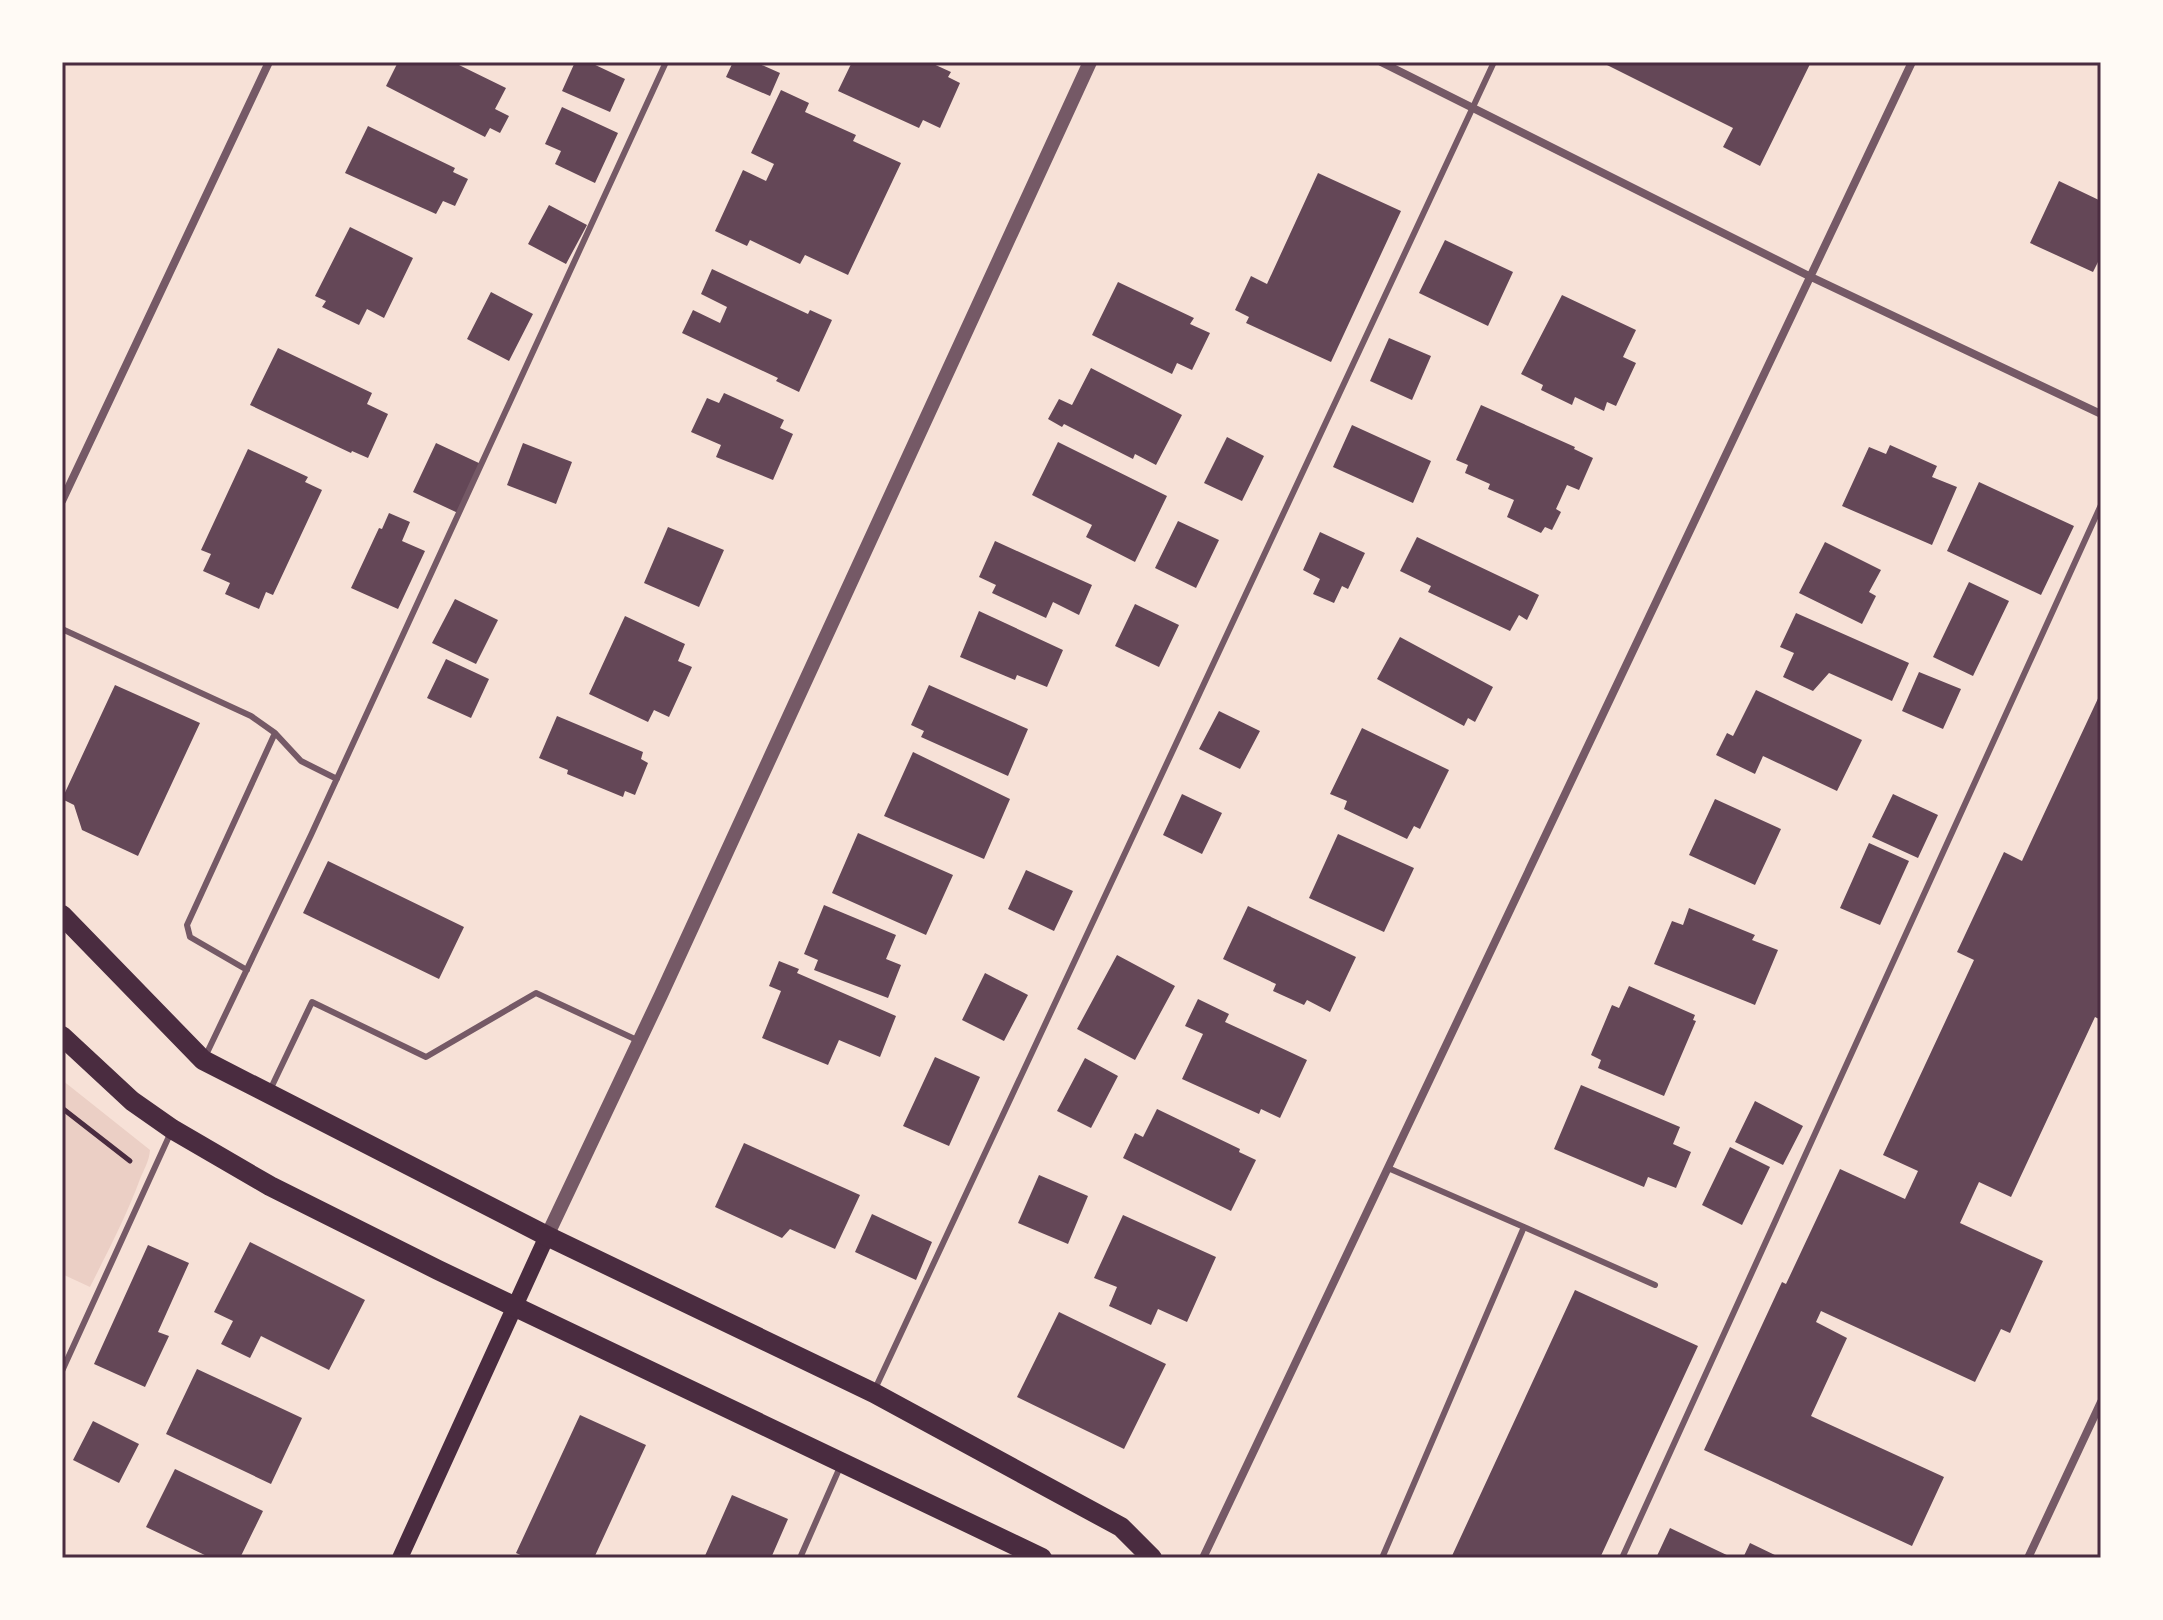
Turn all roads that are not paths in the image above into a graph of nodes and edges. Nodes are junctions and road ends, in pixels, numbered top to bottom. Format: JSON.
{"nodes":[{"id":1,"x":269,"y":62,"type":"edge"},
{"id":2,"x":666,"y":62,"type":"edge"},
{"id":3,"x":1090,"y":62,"type":"edge"},
{"id":4,"x":1381,"y":62,"type":"edge"},
{"id":5,"x":1494,"y":62,"type":"edge"},
{"id":6,"x":1912,"y":62,"type":"edge"},
{"id":7,"x":1471,"y":107,"type":"junction"},
{"id":8,"x":1809,"y":276,"type":"junction"},
{"id":9,"x":2101,"y":414,"type":"edge"},
{"id":10,"x":62,"y":501,"type":"edge"},
{"id":11,"x":2101,"y":505,"type":"edge"},
{"id":12,"x":62,"y":629,"type":"edge"},
{"id":13,"x":275,"y":733,"type":"junction"},
{"id":14,"x":337,"y":779,"type":"junction"},
{"id":15,"x":62,"y":915,"type":"edge"},
{"id":16,"x":247,"y":970,"type":"junction"},
{"id":17,"x":62,"y":1036,"type":"edge"},
{"id":18,"x":639,"y":1041,"type":"junction"},
{"id":19,"x":203,"y":1060,"type":"junction"},
{"id":20,"x":269,"y":1092,"type":"junction"},
{"id":21,"x":172,"y":1129,"type":"junction"},
{"id":22,"x":1388,"y":1168,"type":"junction"},
{"id":23,"x":1524,"y":1227,"type":"junction"},
{"id":24,"x":547,"y":1236,"type":"junction"},
{"id":25,"x":1655,"y":1285,"type":"dead end"},
{"id":26,"x":515,"y":1306,"type":"junction"},
{"id":27,"x":62,"y":1371,"type":"edge"},
{"id":28,"x":874,"y":1393,"type":"junction"},
{"id":29,"x":2101,"y":1402,"type":"edge"},
{"id":30,"x":842,"y":1464,"type":"junction"},
{"id":31,"x":400,"y":1558,"type":"edge"},
{"id":32,"x":800,"y":1558,"type":"edge"},
{"id":33,"x":1042,"y":1558,"type":"edge"},
{"id":34,"x":1152,"y":1558,"type":"edge"},
{"id":35,"x":1203,"y":1558,"type":"edge"},
{"id":36,"x":1382,"y":1558,"type":"edge"},
{"id":37,"x":1622,"y":1558,"type":"edge"},
{"id":38,"x":2028,"y":1558,"type":"edge"}],
"edges":[{"from":1,"to":10,"type":"street"},
{"from":2,"to":14,"type":"lane"},
{"from":3,"to":18,"type":"street"},
{"from":4,"to":7,"type":"street"},
{"from":5,"to":7,"type":"lane"},
{"from":6,"to":8,"type":"street"},
{"from":7,"to":8,"type":"street"},
{"from":7,"to":28,"type":"lane"},
{"from":8,"to":9,"type":"street"},
{"from":8,"to":22,"type":"street"},
{"from":11,"to":37,"type":"lane"},
{"from":12,"to":13,"type":"lane"},
{"from":13,"to":14,"type":"lane"},
{"from":13,"to":16,"type":"lane"},
{"from":14,"to":16,"type":"lane"},
{"from":15,"to":19,"type":"main road"},
{"from":16,"to":19,"type":"lane"},
{"from":17,"to":21,"type":"main road"},
{"from":18,"to":20,"type":"lane"},
{"from":18,"to":24,"type":"street"},
{"from":19,"to":20,"type":"main road"},
{"from":20,"to":24,"type":"main road"},
{"from":21,"to":26,"type":"main road"},
{"from":21,"to":27,"type":"lane"},
{"from":22,"to":23,"type":"lane"},
{"from":22,"to":35,"type":"street"},
{"from":23,"to":25,"type":"lane"},
{"from":23,"to":36,"type":"lane"},
{"from":24,"to":26,"type":"main road"},
{"from":24,"to":28,"type":"main road"},
{"from":26,"to":30,"type":"main road"},
{"from":26,"to":31,"type":"main road"},
{"from":28,"to":34,"type":"main road"},
{"from":29,"to":38,"type":"street"},
{"from":30,"to":32,"type":"lane"},
{"from":30,"to":33,"type":"main road"}]}
